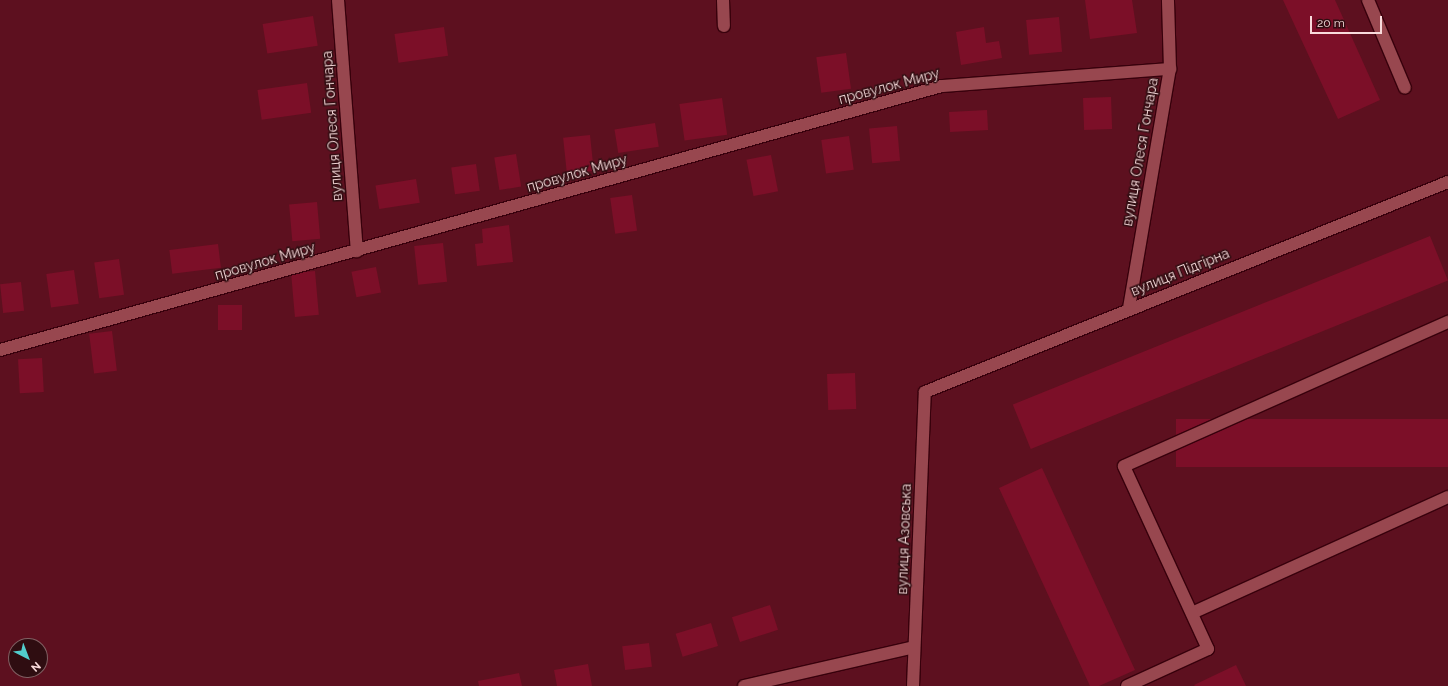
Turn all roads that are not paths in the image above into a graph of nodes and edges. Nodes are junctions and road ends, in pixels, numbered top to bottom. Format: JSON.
{"nodes":[{"id":1,"x":338,"y":0,"type":"edge"},
{"id":2,"x":723,"y":0,"type":"edge"},
{"id":3,"x":1168,"y":0,"type":"edge"},
{"id":4,"x":1368,"y":0,"type":"edge"},
{"id":5,"x":724,"y":26,"type":"dead end"},
{"id":6,"x":1170,"y":69,"type":"junction"},
{"id":7,"x":1405,"y":88,"type":"dead end"},
{"id":8,"x":1448,"y":182,"type":"edge"},
{"id":9,"x":356,"y":251,"type":"junction"},
{"id":10,"x":1128,"y":308,"type":"junction"},
{"id":11,"x":1448,"y":322,"type":"edge"},
{"id":12,"x":0,"y":350,"type":"edge"},
{"id":13,"x":925,"y":392,"type":"joint"},
{"id":14,"x":1448,"y":497,"type":"edge"},
{"id":15,"x":1192,"y":613,"type":"junction"},
{"id":16,"x":914,"y":647,"type":"junction"},
{"id":17,"x":744,"y":686,"type":"edge"},
{"id":18,"x":913,"y":686,"type":"edge"},
{"id":19,"x":1127,"y":686,"type":"edge"}],
"edges":[{"from":1,"to":9,"type":"street","name":"вулиця Олеся Гончара"},
{"from":2,"to":5,"type":"street"},
{"from":3,"to":6,"type":"street","name":"вулиця Олеся Гончара"},
{"from":4,"to":7,"type":"street"},
{"from":6,"to":9,"type":"street","name":"провулок Миру"},
{"from":6,"to":10,"type":"street","name":"вулиця Олеся Гончара"},
{"from":8,"to":10,"type":"street","name":"вулиця Підгірна"},
{"from":9,"to":12,"type":"street","name":"провулок Миру"},
{"from":10,"to":13,"type":"street","name":"вулиця Підгірна"},
{"from":11,"to":15,"type":"street"},
{"from":13,"to":16,"type":"street","name":"вулиця Азовська"},
{"from":14,"to":15,"type":"street"},
{"from":15,"to":19,"type":"street"},
{"from":16,"to":17,"type":"street"},
{"from":16,"to":18,"type":"street","name":"вулиця Азовська"}]}
